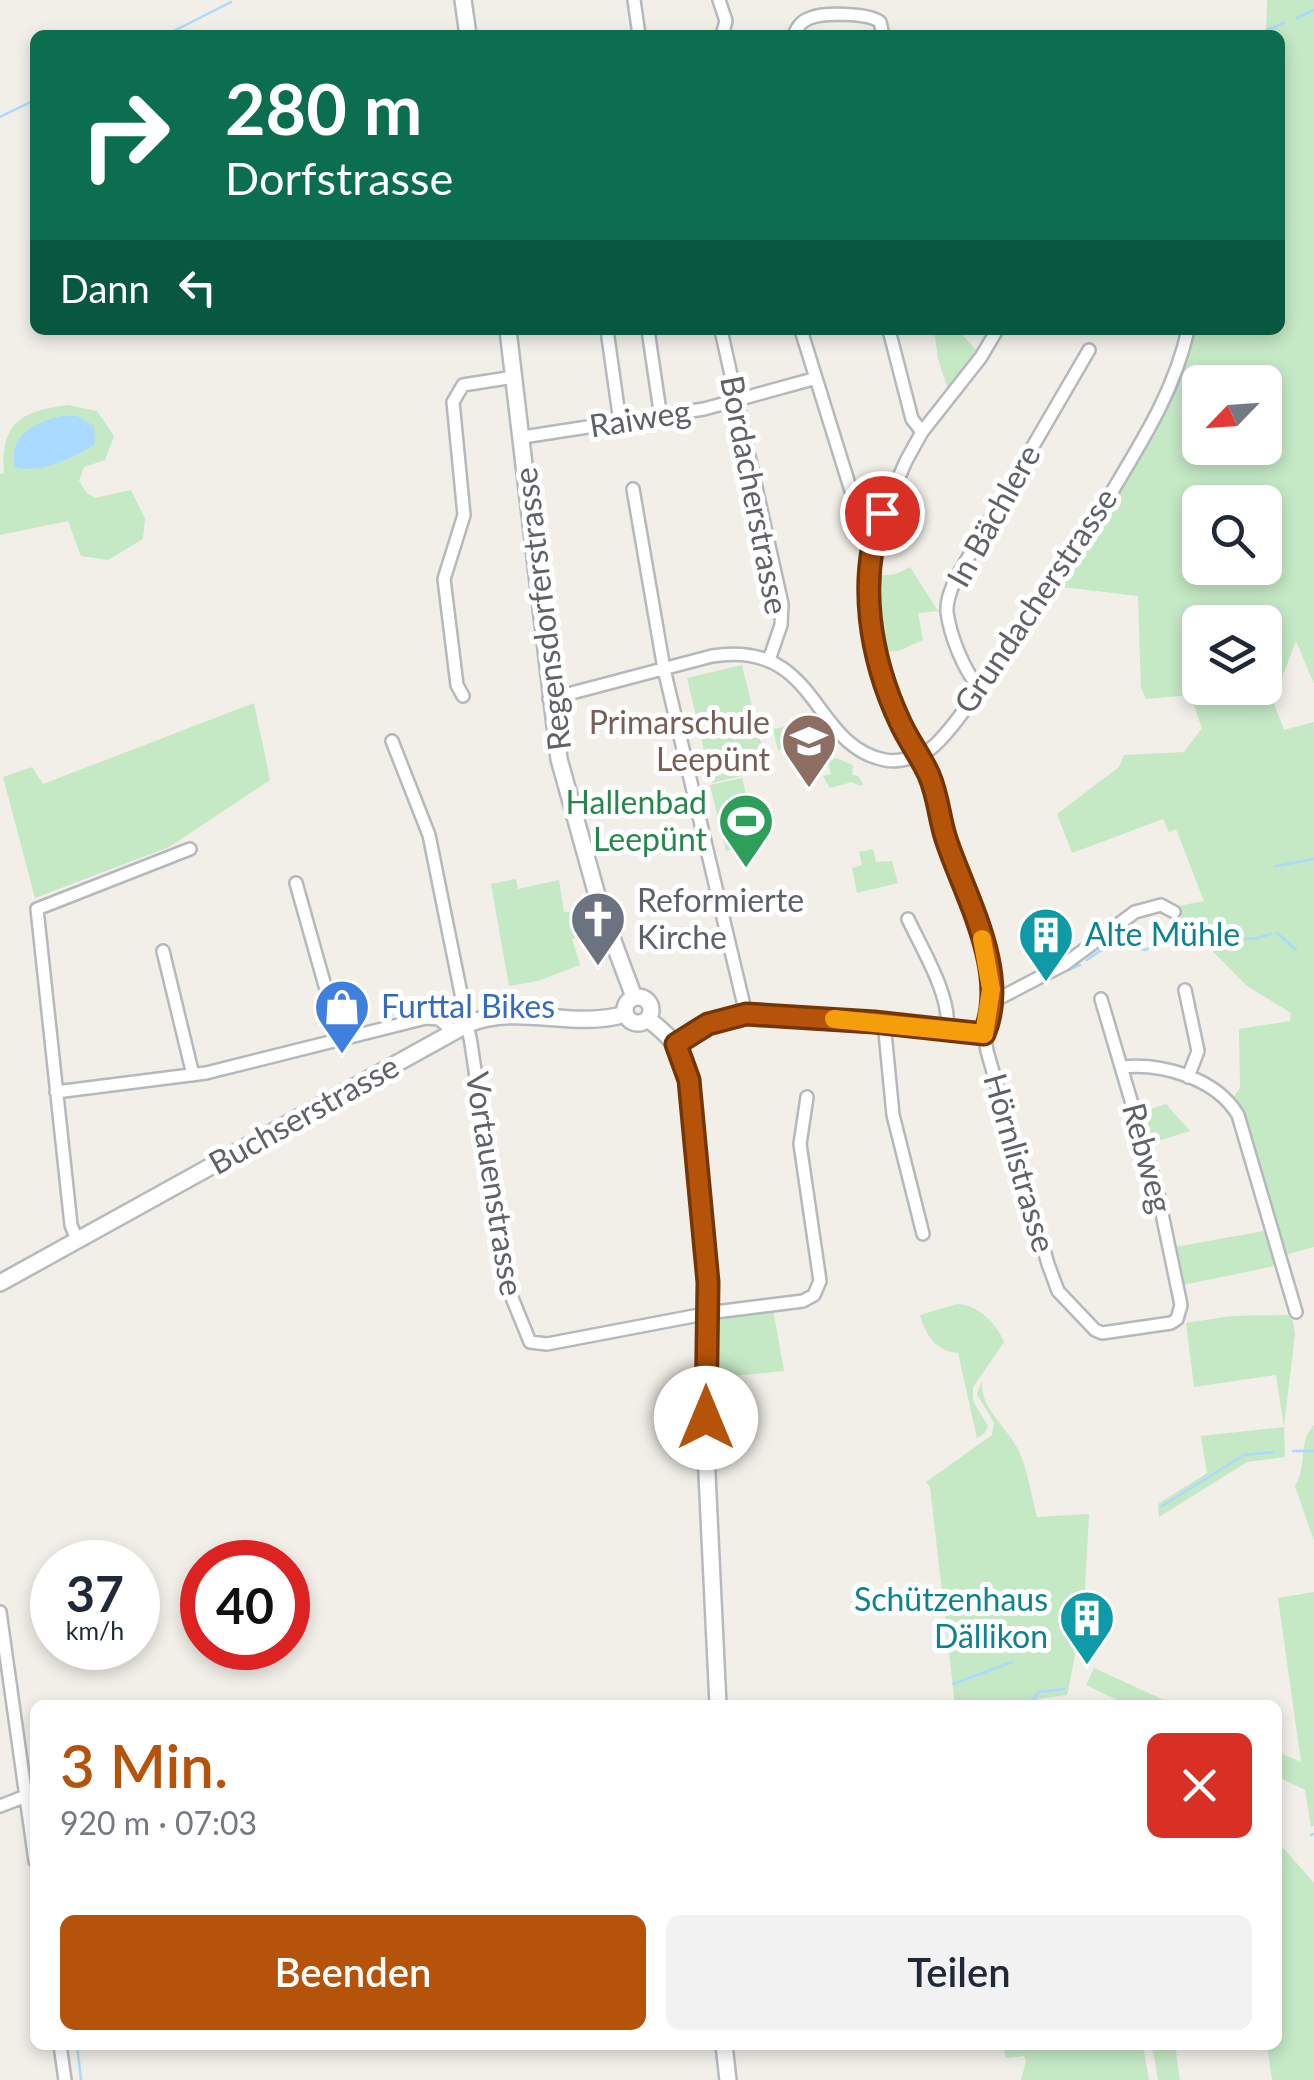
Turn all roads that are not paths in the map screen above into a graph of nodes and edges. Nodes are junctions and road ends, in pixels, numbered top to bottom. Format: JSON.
{"nodes":[{"id":1,"x":463,"y":0,"type":"edge"},
{"id":2,"x":634,"y":0,"type":"edge"},
{"id":3,"x":720,"y":0,"type":"edge"},
{"id":4,"x":467,"y":30,"type":"edge"},
{"id":5,"x":639,"y":30,"type":"edge"},
{"id":6,"x":723,"y":30,"type":"edge"},
{"id":7,"x":796,"y":30,"type":"edge"},
{"id":8,"x":882,"y":30,"type":"edge"},
{"id":9,"x":509,"y":335,"type":"edge"},
{"id":10,"x":608,"y":335,"type":"edge"},
{"id":11,"x":649,"y":335,"type":"edge"},
{"id":12,"x":722,"y":335,"type":"edge"},
{"id":13,"x":802,"y":335,"type":"edge"},
{"id":14,"x":889,"y":335,"type":"edge"},
{"id":15,"x":994,"y":335,"type":"edge"},
{"id":16,"x":1187,"y":335,"type":"edge"},
{"id":17,"x":1088,"y":350,"type":"dead end"},
{"id":18,"x":514,"y":377,"type":"junction"},
{"id":19,"x":813,"y":378,"type":"junction"},
{"id":20,"x":737,"y":402,"type":"junction"},
{"id":21,"x":661,"y":418,"type":"junction"},
{"id":22,"x":620,"y":422,"type":"junction"},
{"id":23,"x":922,"y":432,"type":"junction"},
{"id":24,"x":523,"y":437,"type":"junction"},
{"id":25,"x":633,"y":489,"type":"dead end"},
{"id":26,"x":873,"y":540,"type":"junction"},
{"id":27,"x":769,"y":660,"type":"junction"},
{"id":28,"x":664,"y":669,"type":"junction"},
{"id":29,"x":980,"y":688,"type":"junction"},
{"id":30,"x":462,"y":696,"type":"dead end"},
{"id":31,"x":550,"y":700,"type":"junction"},
{"id":32,"x":392,"y":742,"type":"dead end"},
{"id":33,"x":918,"y":754,"type":"junction"},
{"id":34,"x":190,"y":848,"type":"dead end"},
{"id":35,"x":296,"y":883,"type":"dead end"},
{"id":36,"x":1174,"y":912,"type":"dead end"},
{"id":37,"x":908,"y":919,"type":"dead end"},
{"id":38,"x":163,"y":952,"type":"dead end"},
{"id":39,"x":1185,"y":990,"type":"dead end"},
{"id":40,"x":634,"y":997,"type":"junction"},
{"id":41,"x":1101,"y":999,"type":"dead end"},
{"id":42,"x":992,"y":1002,"type":"junction"},
{"id":43,"x":625,"y":1014,"type":"junction"},
{"id":44,"x":746,"y":1014,"type":"junction"},
{"id":45,"x":648,"y":1019,"type":"junction"},
{"id":46,"x":884,"y":1022,"type":"junction"},
{"id":47,"x":461,"y":1028,"type":"junction"},
{"id":48,"x":947,"y":1028,"type":"junction"},
{"id":49,"x":984,"y":1034,"type":"junction"},
{"id":50,"x":340,"y":1039,"type":"junction"},
{"id":51,"x":676,"y":1044,"type":"junction"},
{"id":52,"x":1122,"y":1067,"type":"junction"},
{"id":53,"x":193,"y":1075,"type":"junction"},
{"id":54,"x":1188,"y":1077,"type":"junction"},
{"id":55,"x":56,"y":1092,"type":"junction"},
{"id":56,"x":807,"y":1097,"type":"dead end"},
{"id":57,"x":923,"y":1234,"type":"dead end"},
{"id":58,"x":77,"y":1240,"type":"junction"},
{"id":59,"x":0,"y":1283,"type":"edge"},
{"id":60,"x":1296,"y":1312,"type":"dead end"},
{"id":61,"x":706,"y":1314,"type":"junction"},
{"id":62,"x":1177,"y":1320,"type":"joint"},
{"id":63,"x":0,"y":1612,"type":"edge"},
{"id":64,"x":718,"y":1700,"type":"edge"},
{"id":65,"x":26,"y":1796,"type":"junction"},
{"id":66,"x":0,"y":1806,"type":"edge"},
{"id":67,"x":30,"y":1825,"type":"edge"},
{"id":68,"x":61,"y":2050,"type":"edge"},
{"id":69,"x":725,"y":2050,"type":"edge"},
{"id":70,"x":65,"y":2080,"type":"edge"},
{"id":71,"x":728,"y":2080,"type":"edge"}],
"edges":[{"from":1,"to":4,"type":"street"},
{"from":2,"to":5,"type":"street"},
{"from":3,"to":6,"type":"street"},
{"from":7,"to":8,"type":"street"},
{"from":9,"to":18,"type":"street","name":"Regensdorferstrasse"},
{"from":10,"to":22,"type":"street"},
{"from":11,"to":21,"type":"street"},
{"from":12,"to":20,"type":"street","name":"Bordacherstrasse"},
{"from":13,"to":19,"type":"street"},
{"from":14,"to":23,"type":"street"},
{"from":15,"to":23,"type":"street"},
{"from":16,"to":29,"type":"street","name":"Grundacherstrasse"},
{"from":17,"to":29,"type":"street","name":"In Bächlere"},
{"from":18,"to":24,"type":"street","name":"Regensdorferstrasse"},
{"from":18,"to":30,"type":"street"},
{"from":19,"to":20,"type":"street","name":"Raiweg"},
{"from":19,"to":26,"type":"street"},
{"from":20,"to":21,"type":"street","name":"Raiweg"},
{"from":20,"to":27,"type":"street","name":"Bordacherstrasse"},
{"from":21,"to":22,"type":"street","name":"Raiweg"},
{"from":22,"to":24,"type":"street","name":"Raiweg"},
{"from":23,"to":26,"type":"street"},
{"from":24,"to":31,"type":"street","name":"Regensdorferstrasse"},
{"from":25,"to":28,"type":"street"},
{"from":26,"to":33,"type":"street"},
{"from":27,"to":28,"type":"street"},
{"from":27,"to":33,"type":"street"},
{"from":28,"to":31,"type":"street"},
{"from":28,"to":44,"type":"street"},
{"from":29,"to":33,"type":"street","name":"Grundacherstrasse"},
{"from":31,"to":40,"type":"street","name":"Regensdorferstrasse"},
{"from":32,"to":47,"type":"street"},
{"from":33,"to":42,"type":"street"},
{"from":34,"to":55,"type":"street"},
{"from":35,"to":50,"type":"street"},
{"from":36,"to":42,"type":"street"},
{"from":37,"to":48,"type":"street"},
{"from":38,"to":53,"type":"street"},
{"from":39,"to":54,"type":"street"},
{"from":40,"to":43,"type":"street"},
{"from":40,"to":45,"type":"street"},
{"from":41,"to":52,"type":"street","name":"Rebweg"},
{"from":42,"to":49,"type":"street"},
{"from":43,"to":45,"type":"street"},
{"from":43,"to":47,"type":"street","name":"Buchserstrasse"},
{"from":44,"to":46,"type":"street"},
{"from":44,"to":51,"type":"street"},
{"from":45,"to":51,"type":"street"},
{"from":46,"to":48,"type":"street"},
{"from":46,"to":57,"type":"street"},
{"from":47,"to":50,"type":"street"},
{"from":47,"to":58,"type":"street","name":"Buchserstrasse"},
{"from":47,"to":61,"type":"street","name":"Vortauenstrasse"},
{"from":48,"to":49,"type":"street"},
{"from":49,"to":62,"type":"street","name":"Hörnlistrasse"},
{"from":50,"to":53,"type":"street"},
{"from":51,"to":61,"type":"street"},
{"from":52,"to":54,"type":"street"},
{"from":52,"to":62,"type":"street","name":"Rebweg"},
{"from":53,"to":55,"type":"street"},
{"from":54,"to":60,"type":"street"},
{"from":55,"to":58,"type":"street"},
{"from":56,"to":61,"type":"street"},
{"from":58,"to":59,"type":"street","name":"Buchserstrasse"},
{"from":61,"to":64,"type":"street"},
{"from":63,"to":65,"type":"street"},
{"from":65,"to":66,"type":"street"},
{"from":65,"to":67,"type":"street"},
{"from":68,"to":70,"type":"street"},
{"from":69,"to":71,"type":"street"}]}
